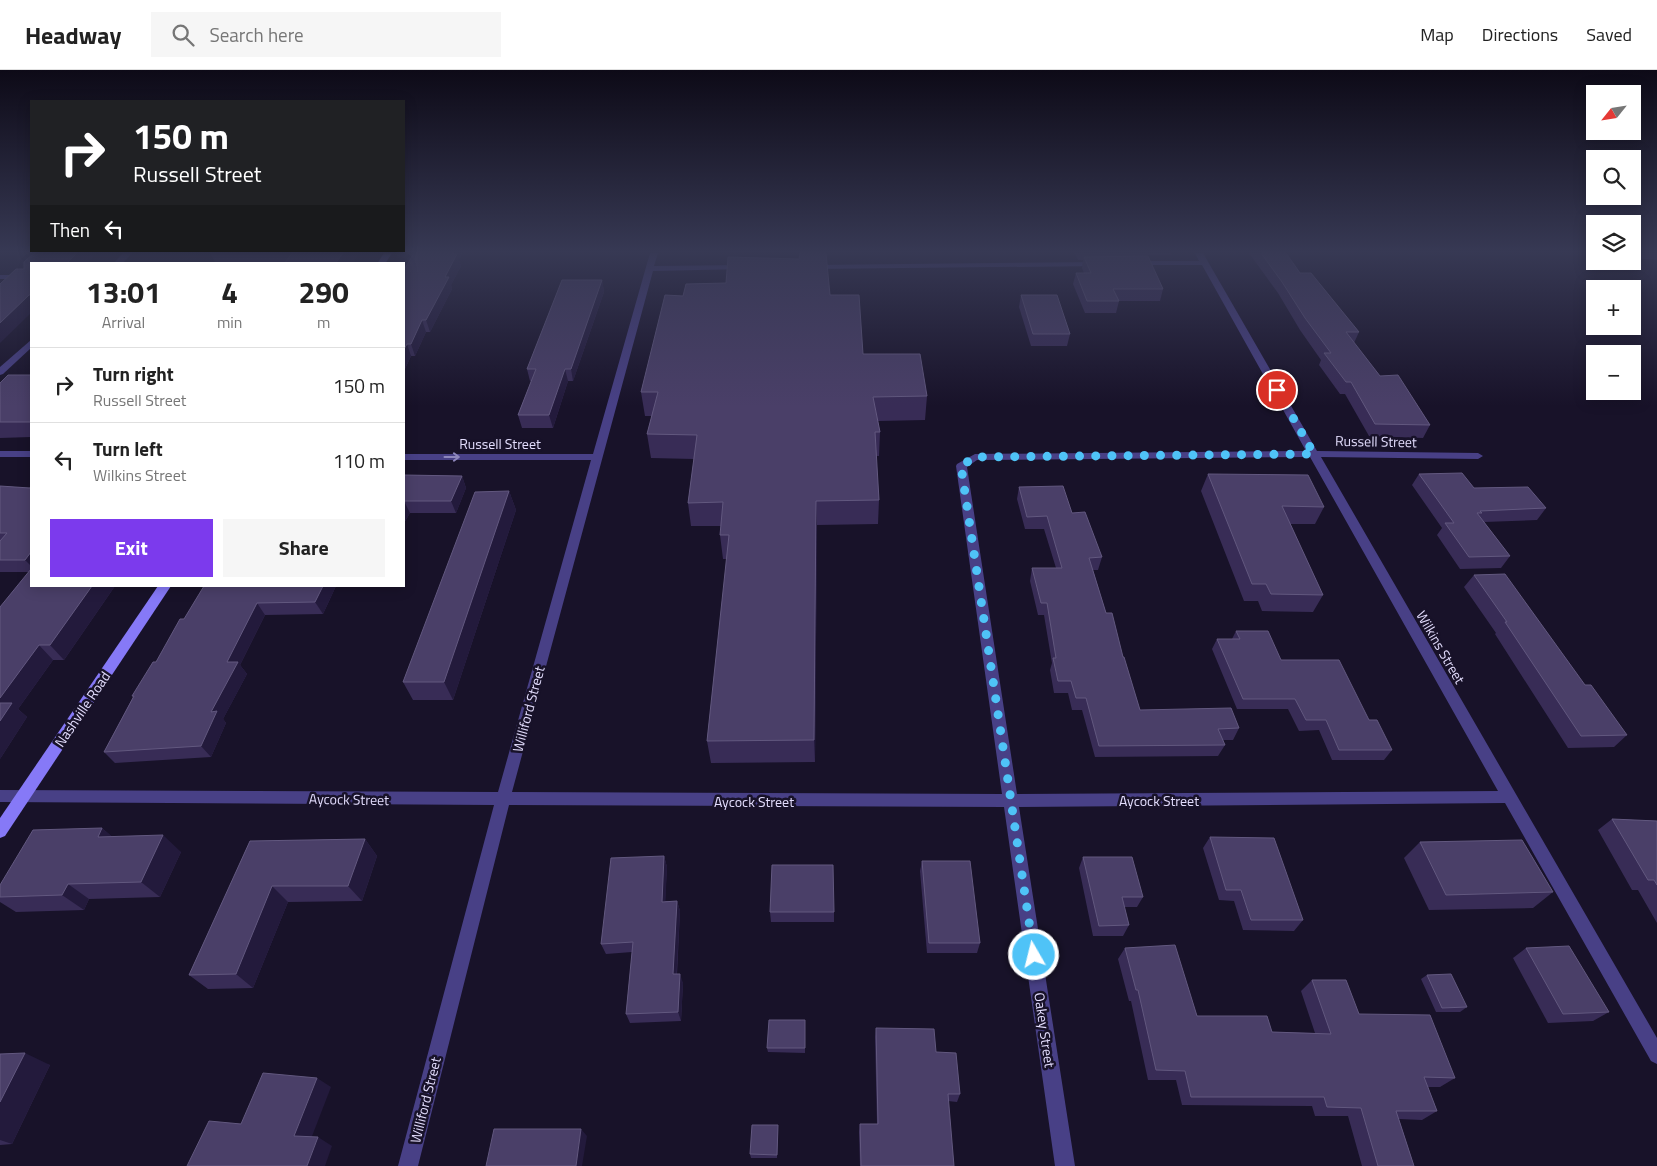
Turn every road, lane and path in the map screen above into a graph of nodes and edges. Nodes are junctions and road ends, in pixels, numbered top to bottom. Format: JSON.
{"nodes":[{"id":1,"x":640,"y":304,"type":"edge"},
{"id":2,"x":1228,"y":304,"type":"edge"},
{"id":3,"x":30,"y":344,"type":"edge"},
{"id":4,"x":0,"y":372,"type":"edge"},
{"id":5,"x":0,"y":454,"type":"edge"},
{"id":6,"x":30,"y":454,"type":"edge"},
{"id":7,"x":1314,"y":454,"type":"junction"},
{"id":8,"x":1478,"y":456,"type":"dead end"},
{"id":9,"x":405,"y":457,"type":"edge"},
{"id":10,"x":596,"y":457,"type":"junction"},
{"id":11,"x":975,"y":457,"type":"joint"},
{"id":12,"x":164,"y":587,"type":"edge"},
{"id":13,"x":0,"y":796,"type":"edge"},
{"id":14,"x":24,"y":796,"type":"junction"},
{"id":15,"x":1509,"y":797,"type":"junction"},
{"id":16,"x":503,"y":800,"type":"junction"},
{"id":17,"x":1011,"y":801,"type":"junction"},
{"id":18,"x":0,"y":830,"type":"edge"},
{"id":19,"x":1657,"y":1055,"type":"edge"},
{"id":20,"x":408,"y":1166,"type":"edge"},
{"id":21,"x":1065,"y":1166,"type":"edge"}],
"edges":[{"from":1,"to":10,"type":"street","name":"Williford Street"},
{"from":2,"to":7,"type":"street","name":"Wilkins Street"},
{"from":3,"to":4,"type":"street"},
{"from":5,"to":6,"type":"street"},
{"from":7,"to":8,"type":"street","name":"Russell Street"},
{"from":7,"to":11,"type":"street","name":"Russell Street"},
{"from":7,"to":15,"type":"street","name":"Wilkins Street"},
{"from":9,"to":10,"type":"street","name":"Russell Street","one_way":true},
{"from":10,"to":16,"type":"street","name":"Williford Street"},
{"from":11,"to":17,"type":"street","name":"Oakey Street"},
{"from":12,"to":14,"type":"main road","name":"Nashville Road"},
{"from":13,"to":14,"type":"street","name":"Aycock Street"},
{"from":14,"to":16,"type":"street","name":"Aycock Street"},
{"from":14,"to":18,"type":"main road","name":"Nashville Road"},
{"from":15,"to":17,"type":"street","name":"Aycock Street"},
{"from":15,"to":19,"type":"street","name":"Wilkins Street"},
{"from":16,"to":17,"type":"street","name":"Aycock Street"},
{"from":16,"to":20,"type":"street","name":"Williford Street"},
{"from":17,"to":21,"type":"street","name":"Oakey Street"}]}
